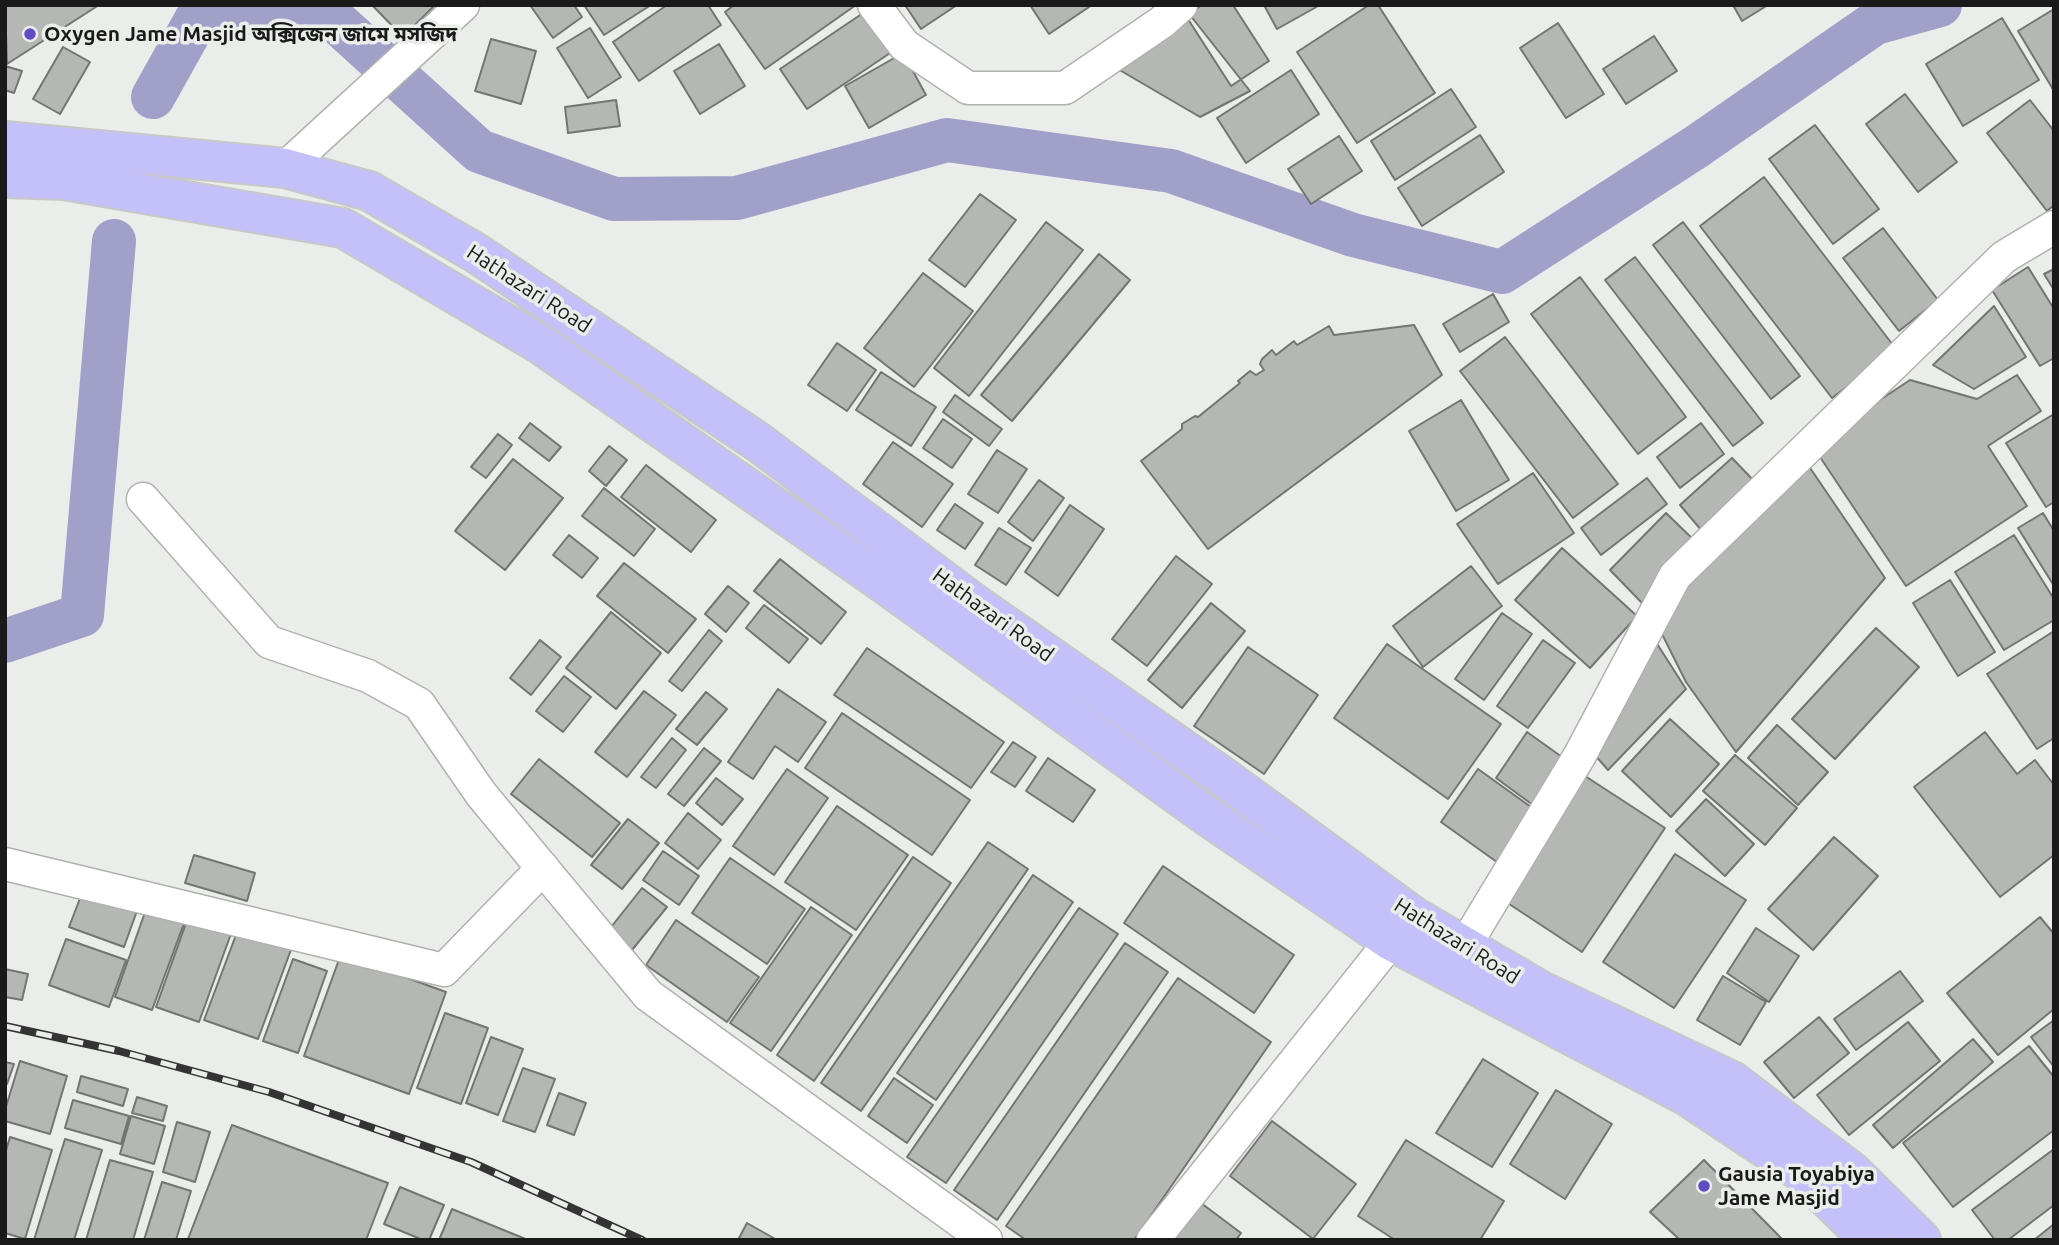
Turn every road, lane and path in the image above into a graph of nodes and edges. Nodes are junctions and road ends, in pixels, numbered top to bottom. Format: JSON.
{"nodes":[{"id":1,"x":874,"y":5,"type":"edge"},
{"id":2,"x":1181,"y":5,"type":"edge"},
{"id":3,"x":456,"y":10,"type":"edge"},
{"id":4,"x":5,"y":141,"type":"edge"},
{"id":5,"x":285,"y":168,"type":"junction"},
{"id":6,"x":5,"y":178,"type":"edge"},
{"id":7,"x":2054,"y":227,"type":"edge"},
{"id":8,"x":143,"y":499,"type":"dead end"},
{"id":9,"x":5,"y":864,"type":"edge"},
{"id":10,"x":543,"y":868,"type":"junction"},
{"id":11,"x":1391,"y":942,"type":"junction"},
{"id":12,"x":1464,"y":947,"type":"junction"},
{"id":13,"x":986,"y":1240,"type":"edge"},
{"id":14,"x":1153,"y":1240,"type":"edge"},
{"id":15,"x":1870,"y":1240,"type":"edge"},
{"id":16,"x":1920,"y":1240,"type":"edge"}],
"edges":[{"from":1,"to":2,"type":"street"},
{"from":3,"to":5,"type":"street"},
{"from":4,"to":5,"type":"highway","name":"Hathazari Road"},
{"from":5,"to":12,"type":"highway","name":"Hathazari Road"},
{"from":6,"to":11,"type":"highway","name":"Hathazari Road"},
{"from":7,"to":12,"type":"street"},
{"from":8,"to":10,"type":"street"},
{"from":9,"to":10,"type":"street"},
{"from":10,"to":13,"type":"street"},
{"from":11,"to":14,"type":"street"},
{"from":11,"to":15,"type":"highway","name":"Hathazari Road"},
{"from":12,"to":16,"type":"highway","name":"Hathazari Road"}]}
